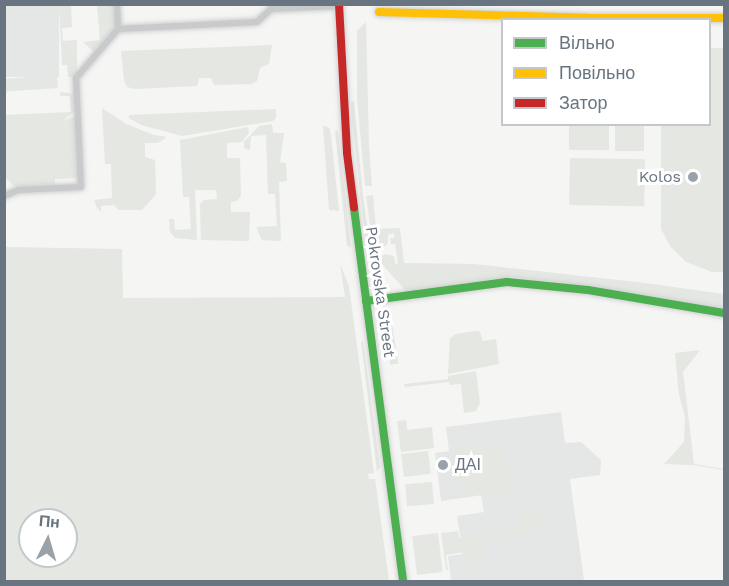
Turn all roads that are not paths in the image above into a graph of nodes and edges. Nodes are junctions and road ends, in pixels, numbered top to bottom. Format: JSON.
{"nodes":[{"id":1,"x":117,"y":4,"type":"edge"},
{"id":2,"x":339,"y":5,"type":"edge"},
{"id":3,"x":380,"y":12,"type":"dead end"},
{"id":4,"x":724,"y":18,"type":"edge"},
{"id":5,"x":118,"y":28,"type":"junction"},
{"id":6,"x":4,"y":195,"type":"edge"},
{"id":7,"x":366,"y":301,"type":"junction"},
{"id":8,"x":724,"y":313,"type":"edge"},
{"id":9,"x":403,"y":582,"type":"edge"}],
"edges":[{"from":1,"to":5,"type":"street"},
{"from":2,"to":5,"type":"street"},
{"from":2,"to":7,"type":"main road","name":"Pokrovska Street"},
{"from":3,"to":4,"type":"main road"},
{"from":5,"to":6,"type":"street"},
{"from":7,"to":8,"type":"main road"},
{"from":7,"to":9,"type":"main road","name":"Pokrovska Street"}]}
